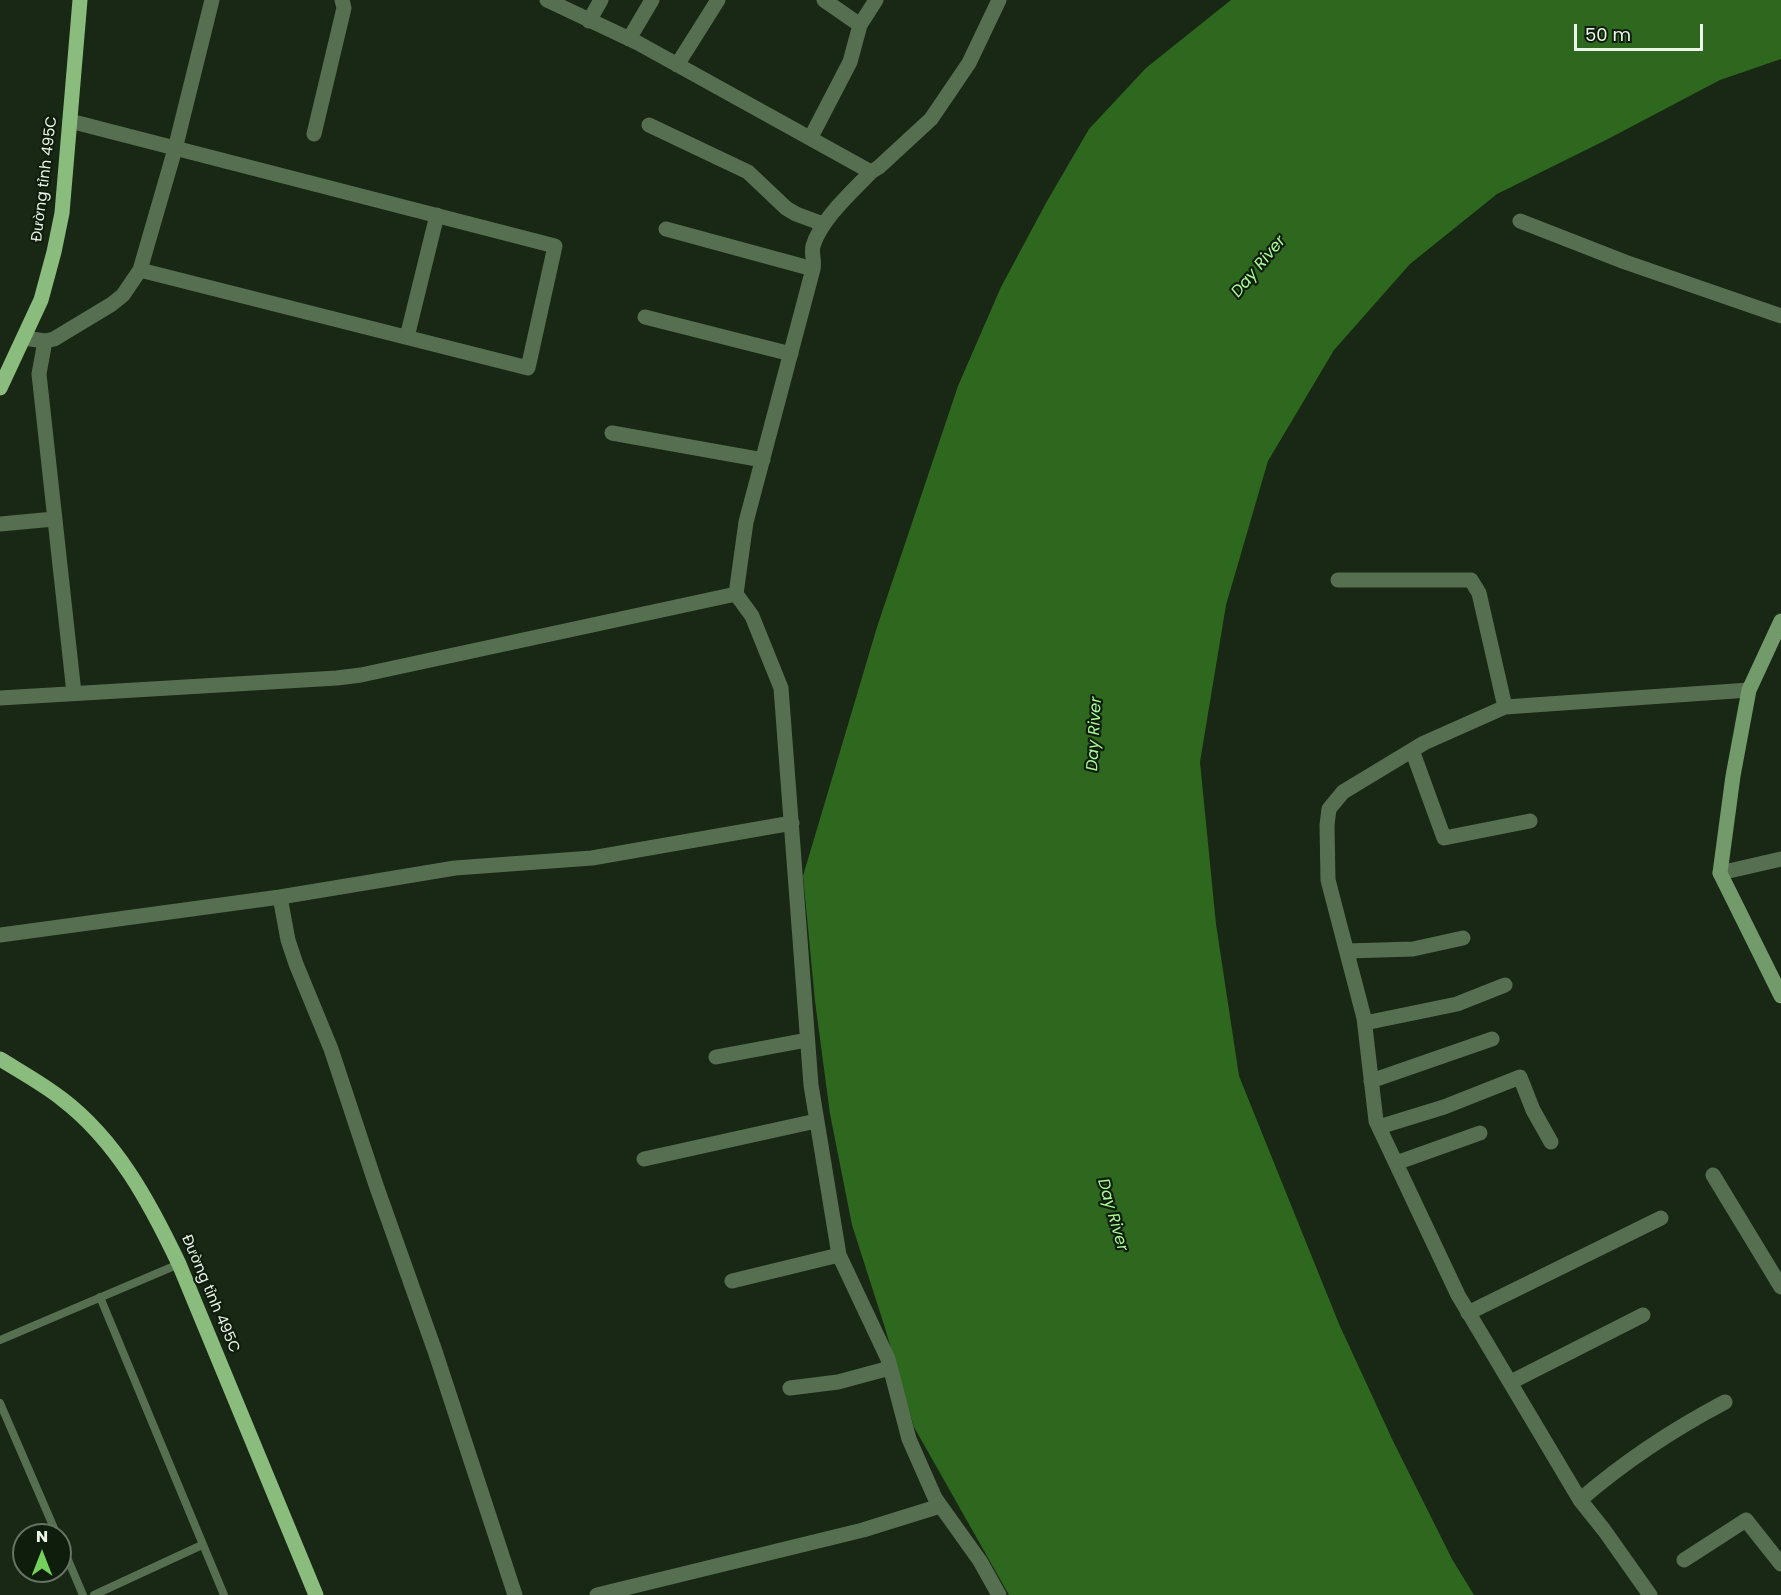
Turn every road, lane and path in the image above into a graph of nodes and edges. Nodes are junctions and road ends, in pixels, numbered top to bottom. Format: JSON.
{"nodes":[{"id":1,"x":80,"y":0,"type":"edge"},
{"id":2,"x":212,"y":0,"type":"edge"},
{"id":3,"x":342,"y":0,"type":"edge"},
{"id":4,"x":547,"y":0,"type":"edge"},
{"id":5,"x":602,"y":0,"type":"edge"},
{"id":6,"x":652,"y":0,"type":"edge"},
{"id":7,"x":718,"y":0,"type":"edge"},
{"id":8,"x":824,"y":0,"type":"edge"},
{"id":9,"x":876,"y":0,"type":"edge"},
{"id":10,"x":999,"y":0,"type":"edge"},
{"id":11,"x":590,"y":21,"type":"junction"},
{"id":12,"x":860,"y":25,"type":"junction"},
{"id":13,"x":629,"y":39,"type":"junction"},
{"id":14,"x":677,"y":65,"type":"junction"},
{"id":15,"x":70,"y":121,"type":"junction"},
{"id":16,"x":649,"y":125,"type":"dead end"},
{"id":17,"x":314,"y":134,"type":"dead end"},
{"id":18,"x":811,"y":138,"type":"junction"},
{"id":19,"x":175,"y":149,"type":"junction"},
{"id":20,"x":871,"y":172,"type":"junction"},
{"id":21,"x":437,"y":215,"type":"junction"},
{"id":22,"x":1520,"y":221,"type":"dead end"},
{"id":23,"x":824,"y":224,"type":"junction"},
{"id":24,"x":666,"y":229,"type":"dead end"},
{"id":25,"x":813,"y":269,"type":"junction"},
{"id":26,"x":140,"y":270,"type":"junction"},
{"id":27,"x":1781,"y":316,"type":"edge"},
{"id":28,"x":645,"y":317,"type":"dead end"},
{"id":29,"x":407,"y":337,"type":"junction"},
{"id":30,"x":24,"y":338,"type":"junction"},
{"id":31,"x":45,"y":341,"type":"junction"},
{"id":32,"x":791,"y":354,"type":"junction"},
{"id":33,"x":0,"y":388,"type":"edge"},
{"id":34,"x":612,"y":433,"type":"dead end"},
{"id":35,"x":763,"y":460,"type":"junction"},
{"id":36,"x":54,"y":519,"type":"junction"},
{"id":37,"x":0,"y":524,"type":"edge"},
{"id":38,"x":1338,"y":580,"type":"dead end"},
{"id":39,"x":736,"y":594,"type":"junction"},
{"id":40,"x":1781,"y":621,"type":"edge"},
{"id":41,"x":1749,"y":690,"type":"junction"},
{"id":42,"x":74,"y":693,"type":"junction"},
{"id":43,"x":0,"y":698,"type":"edge"},
{"id":44,"x":1505,"y":707,"type":"junction"},
{"id":45,"x":1412,"y":750,"type":"junction"},
{"id":46,"x":1530,"y":821,"type":"dead end"},
{"id":47,"x":792,"y":823,"type":"junction"},
{"id":48,"x":1781,"y":859,"type":"edge"},
{"id":49,"x":1720,"y":873,"type":"junction"},
{"id":50,"x":280,"y":897,"type":"junction"},
{"id":51,"x":0,"y":935,"type":"edge"},
{"id":52,"x":1463,"y":938,"type":"dead end"},
{"id":53,"x":1347,"y":951,"type":"junction"},
{"id":54,"x":1505,"y":985,"type":"dead end"},
{"id":55,"x":1781,"y":996,"type":"edge"},
{"id":56,"x":1365,"y":1023,"type":"junction"},
{"id":57,"x":1492,"y":1039,"type":"dead end"},
{"id":58,"x":807,"y":1040,"type":"junction"},
{"id":59,"x":716,"y":1056,"type":"dead end"},
{"id":60,"x":0,"y":1059,"type":"edge"},
{"id":61,"x":1371,"y":1081,"type":"junction"},
{"id":62,"x":816,"y":1120,"type":"junction"},
{"id":63,"x":1379,"y":1127,"type":"junction"},
{"id":64,"x":1480,"y":1133,"type":"dead end"},
{"id":65,"x":1551,"y":1142,"type":"dead end"},
{"id":66,"x":644,"y":1160,"type":"dead end"},
{"id":67,"x":1396,"y":1163,"type":"junction"},
{"id":68,"x":1713,"y":1175,"type":"dead end"},
{"id":69,"x":1660,"y":1218,"type":"dead end"},
{"id":70,"x":839,"y":1255,"type":"junction"},
{"id":71,"x":179,"y":1264,"type":"junction"},
{"id":72,"x":732,"y":1281,"type":"dead end"},
{"id":73,"x":1781,"y":1287,"type":"edge"},
{"id":74,"x":100,"y":1298,"type":"junction"},
{"id":75,"x":1468,"y":1313,"type":"junction"},
{"id":76,"x":1643,"y":1315,"type":"dead end"},
{"id":77,"x":0,"y":1340,"type":"edge"},
{"id":78,"x":890,"y":1368,"type":"junction"},
{"id":79,"x":1511,"y":1382,"type":"junction"},
{"id":80,"x":790,"y":1388,"type":"dead end"},
{"id":81,"x":1725,"y":1402,"type":"dead end"},
{"id":82,"x":0,"y":1403,"type":"edge"},
{"id":83,"x":1580,"y":1500,"type":"junction"},
{"id":84,"x":940,"y":1506,"type":"junction"},
{"id":85,"x":52,"y":1523,"type":"edge"},
{"id":86,"x":202,"y":1545,"type":"junction"},
{"id":87,"x":1684,"y":1560,"type":"dead end"},
{"id":88,"x":1781,"y":1564,"type":"edge"},
{"id":89,"x":72,"y":1569,"type":"edge"},
{"id":90,"x":83,"y":1595,"type":"edge"},
{"id":91,"x":94,"y":1595,"type":"edge"},
{"id":92,"x":224,"y":1595,"type":"edge"},
{"id":93,"x":316,"y":1595,"type":"edge"},
{"id":94,"x":515,"y":1595,"type":"edge"},
{"id":95,"x":597,"y":1595,"type":"edge"},
{"id":96,"x":999,"y":1595,"type":"edge"},
{"id":97,"x":1650,"y":1595,"type":"edge"}],
"edges":[{"from":1,"to":15,"type":"main road","name":"Đường tỉnh 495C"},
{"from":2,"to":19,"type":"street"},
{"from":3,"to":17,"type":"street"},
{"from":4,"to":11,"type":"street"},
{"from":5,"to":11,"type":"street"},
{"from":6,"to":13,"type":"street"},
{"from":7,"to":14,"type":"street"},
{"from":8,"to":12,"type":"street"},
{"from":9,"to":12,"type":"street"},
{"from":10,"to":20,"type":"street"},
{"from":11,"to":13,"type":"street"},
{"from":12,"to":18,"type":"street"},
{"from":13,"to":14,"type":"street"},
{"from":14,"to":18,"type":"street"},
{"from":15,"to":19,"type":"street"},
{"from":15,"to":30,"type":"main road","name":"Đường tỉnh 495C"},
{"from":16,"to":23,"type":"street"},
{"from":18,"to":20,"type":"street"},
{"from":19,"to":21,"type":"street"},
{"from":19,"to":26,"type":"street"},
{"from":20,"to":23,"type":"street"},
{"from":21,"to":29,"type":"street"},
{"from":21,"to":29,"type":"street"},
{"from":22,"to":27,"type":"street"},
{"from":23,"to":25,"type":"street"},
{"from":24,"to":25,"type":"street"},
{"from":25,"to":32,"type":"street"},
{"from":26,"to":29,"type":"street"},
{"from":26,"to":31,"type":"street"},
{"from":28,"to":32,"type":"street"},
{"from":30,"to":31,"type":"street"},
{"from":30,"to":33,"type":"main road","name":"Đường tỉnh 495C"},
{"from":31,"to":36,"type":"street"},
{"from":32,"to":35,"type":"street"},
{"from":34,"to":35,"type":"street"},
{"from":35,"to":39,"type":"street"},
{"from":36,"to":37,"type":"street"},
{"from":36,"to":42,"type":"street"},
{"from":38,"to":44,"type":"street"},
{"from":39,"to":42,"type":"street"},
{"from":39,"to":47,"type":"street"},
{"from":40,"to":41,"type":"main road"},
{"from":41,"to":44,"type":"street"},
{"from":41,"to":49,"type":"main road"},
{"from":42,"to":43,"type":"street"},
{"from":44,"to":45,"type":"street"},
{"from":45,"to":46,"type":"street"},
{"from":45,"to":53,"type":"street"},
{"from":47,"to":50,"type":"street"},
{"from":47,"to":58,"type":"street"},
{"from":48,"to":49,"type":"street"},
{"from":49,"to":55,"type":"main road"},
{"from":50,"to":51,"type":"street"},
{"from":50,"to":94,"type":"street"},
{"from":52,"to":53,"type":"street"},
{"from":53,"to":56,"type":"street"},
{"from":54,"to":56,"type":"street"},
{"from":56,"to":61,"type":"street"},
{"from":57,"to":61,"type":"street"},
{"from":58,"to":59,"type":"street"},
{"from":58,"to":62,"type":"street"},
{"from":60,"to":71,"type":"main road","name":"Đường tỉnh 495C"},
{"from":61,"to":63,"type":"street"},
{"from":62,"to":66,"type":"street"},
{"from":62,"to":70,"type":"street"},
{"from":63,"to":65,"type":"street"},
{"from":63,"to":67,"type":"street"},
{"from":64,"to":67,"type":"street"},
{"from":67,"to":75,"type":"street"},
{"from":68,"to":73,"type":"street"},
{"from":69,"to":75,"type":"street"},
{"from":70,"to":72,"type":"street"},
{"from":70,"to":78,"type":"street"},
{"from":71,"to":74,"type":"lane"},
{"from":71,"to":93,"type":"main road","name":"Đường tỉnh 495C"},
{"from":74,"to":77,"type":"lane"},
{"from":74,"to":86,"type":"lane"},
{"from":75,"to":79,"type":"street"},
{"from":76,"to":79,"type":"street"},
{"from":78,"to":80,"type":"street"},
{"from":78,"to":84,"type":"street"},
{"from":79,"to":83,"type":"street"},
{"from":81,"to":83,"type":"street"},
{"from":82,"to":85,"type":"lane"},
{"from":83,"to":97,"type":"street"},
{"from":84,"to":95,"type":"street"},
{"from":84,"to":96,"type":"street"},
{"from":86,"to":91,"type":"lane"},
{"from":86,"to":92,"type":"lane"},
{"from":87,"to":88,"type":"street"},
{"from":89,"to":90,"type":"lane"}]}
